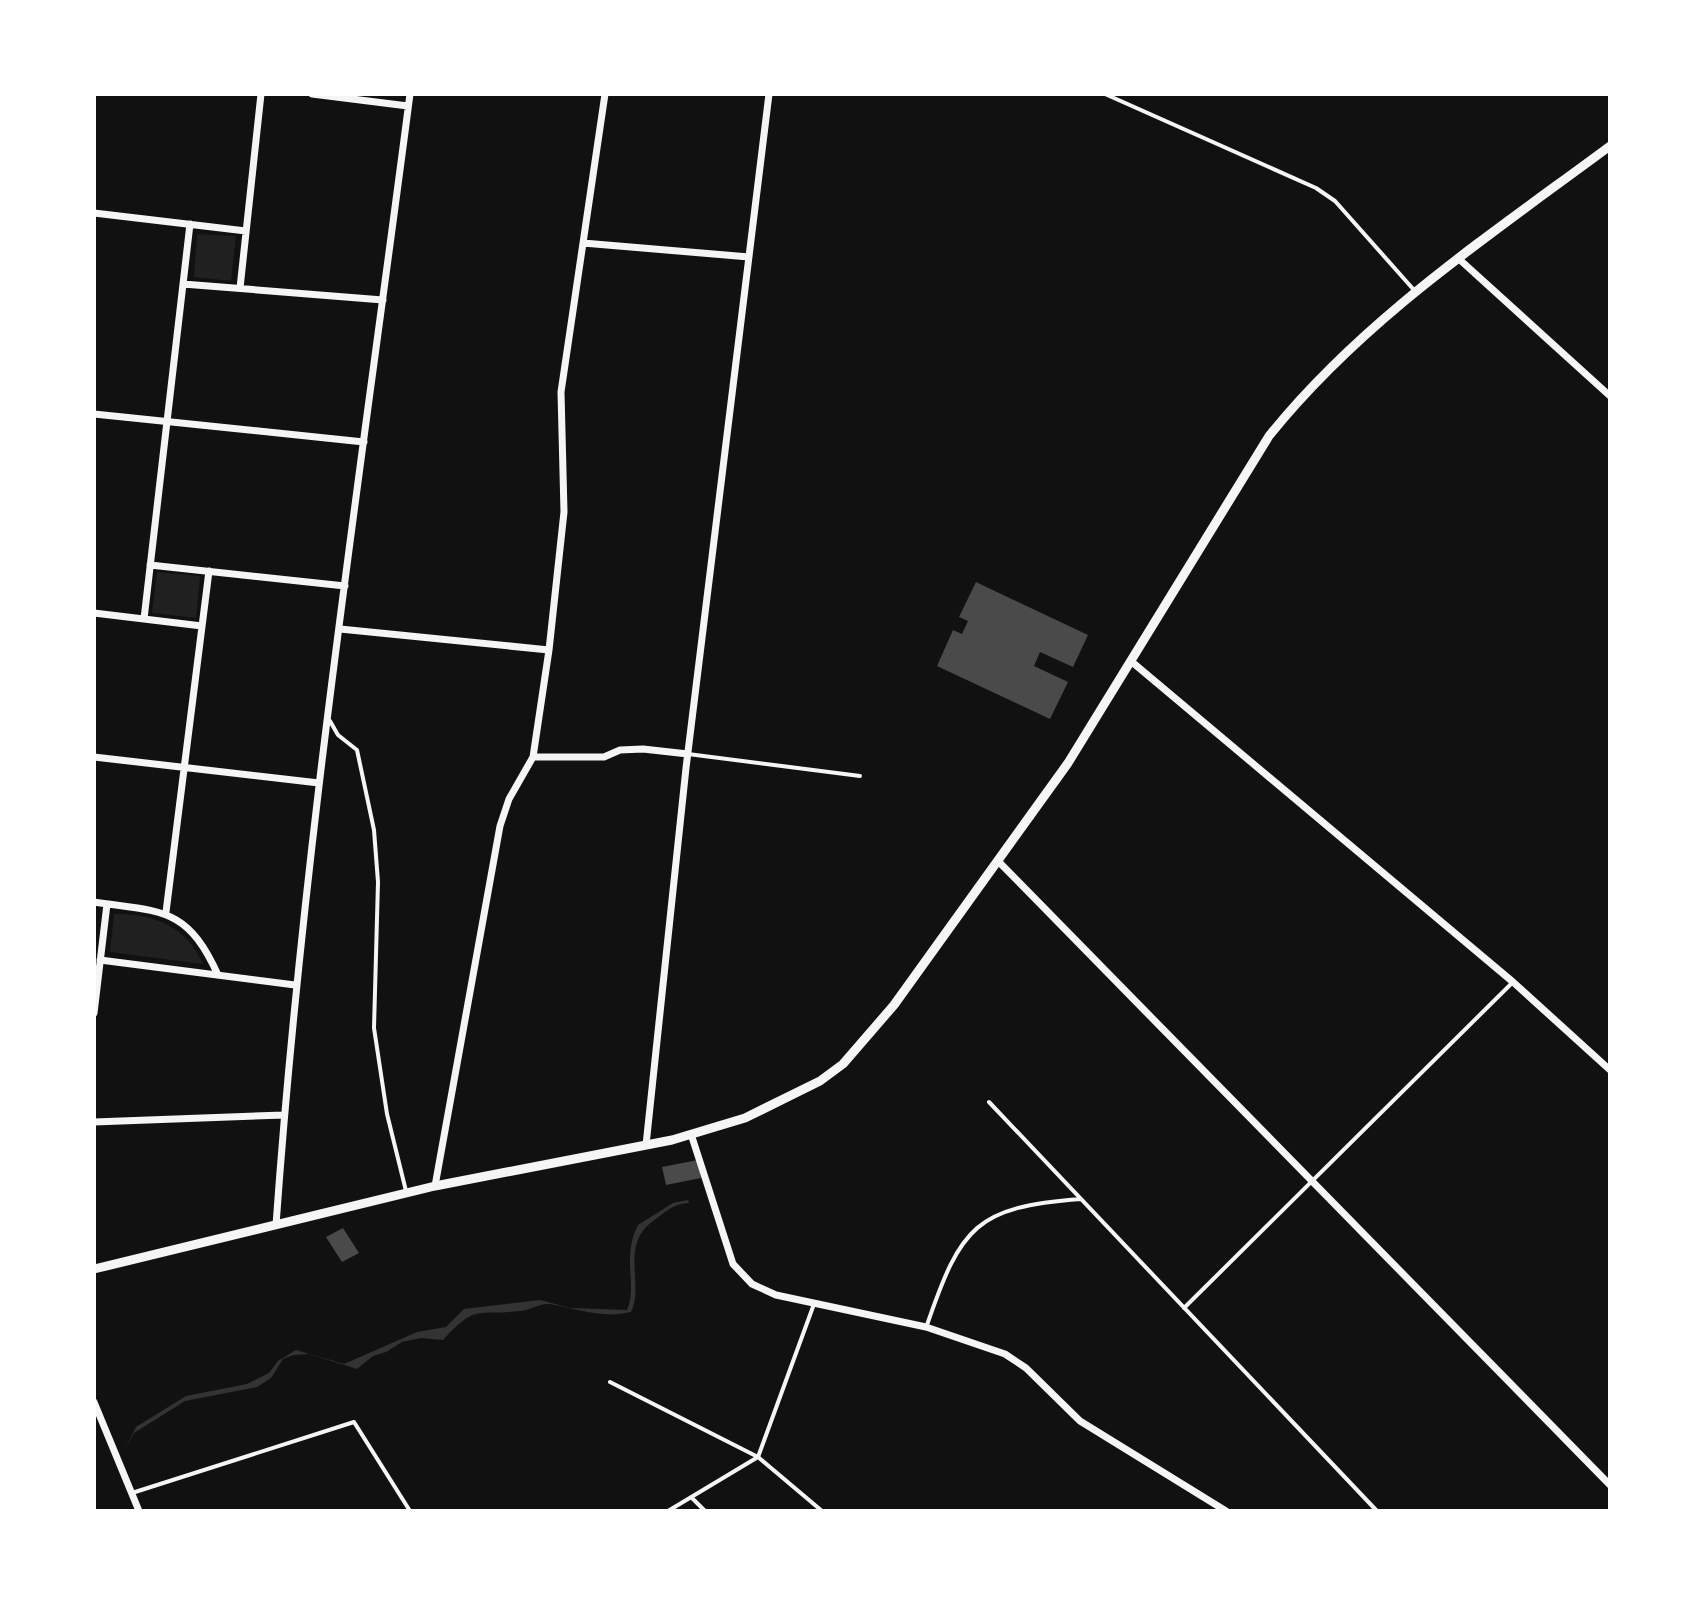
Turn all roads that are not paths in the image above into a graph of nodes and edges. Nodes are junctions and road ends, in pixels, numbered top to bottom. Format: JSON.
{"nodes":[{"id":1,"x":261,"y":94,"type":"edge"},
{"id":2,"x":312,"y":94,"type":"edge"},
{"id":3,"x":410,"y":94,"type":"edge"},
{"id":4,"x":605,"y":94,"type":"edge"},
{"id":5,"x":769,"y":94,"type":"edge"},
{"id":6,"x":1105,"y":94,"type":"edge"},
{"id":7,"x":408,"y":106,"type":"junction"},
{"id":8,"x":1610,"y":146,"type":"edge"},
{"id":9,"x":94,"y":213,"type":"edge"},
{"id":10,"x":190,"y":224,"type":"junction"},
{"id":11,"x":246,"y":231,"type":"junction"},
{"id":12,"x":583,"y":243,"type":"junction"},
{"id":13,"x":749,"y":257,"type":"junction"},
{"id":14,"x":1459,"y":259,"type":"junction"},
{"id":15,"x":183,"y":284,"type":"junction"},
{"id":16,"x":240,"y":288,"type":"junction"},
{"id":17,"x":1415,"y":292,"type":"junction"},
{"id":18,"x":383,"y":300,"type":"junction"},
{"id":19,"x":1610,"y":396,"type":"edge"},
{"id":20,"x":94,"y":414,"type":"edge"},
{"id":21,"x":167,"y":422,"type":"junction"},
{"id":22,"x":364,"y":442,"type":"junction"},
{"id":23,"x":150,"y":565,"type":"junction"},
{"id":24,"x":209,"y":571,"type":"junction"},
{"id":25,"x":345,"y":586,"type":"junction"},
{"id":26,"x":94,"y":613,"type":"edge"},
{"id":27,"x":144,"y":619,"type":"junction"},
{"id":28,"x":202,"y":626,"type":"junction"},
{"id":29,"x":340,"y":629,"type":"junction"},
{"id":30,"x":549,"y":650,"type":"junction"},
{"id":31,"x":1132,"y":662,"type":"junction"},
{"id":32,"x":328,"y":715,"type":"junction"},
{"id":33,"x":688,"y":754,"type":"junction"},
{"id":34,"x":94,"y":757,"type":"edge"},
{"id":35,"x":533,"y":757,"type":"junction"},
{"id":36,"x":184,"y":767,"type":"junction"},
{"id":37,"x":860,"y":776,"type":"dead end"},
{"id":38,"x":319,"y":783,"type":"junction"},
{"id":39,"x":999,"y":862,"type":"junction"},
{"id":40,"x":94,"y":902,"type":"edge"},
{"id":41,"x":107,"y":904,"type":"junction"},
{"id":42,"x":166,"y":912,"type":"junction"},
{"id":43,"x":100,"y":960,"type":"junction"},
{"id":44,"x":218,"y":975,"type":"junction"},
{"id":45,"x":1513,"y":982,"type":"junction"},
{"id":46,"x":295,"y":985,"type":"junction"},
{"id":47,"x":94,"y":1013,"type":"edge"},
{"id":48,"x":1610,"y":1070,"type":"edge"},
{"id":49,"x":989,"y":1102,"type":"dead end"},
{"id":50,"x":284,"y":1115,"type":"junction"},
{"id":51,"x":94,"y":1122,"type":"edge"},
{"id":52,"x":691,"y":1134,"type":"junction"},
{"id":53,"x":646,"y":1145,"type":"junction"},
{"id":54,"x":1312,"y":1183,"type":"junction"},
{"id":55,"x":435,"y":1186,"type":"junction"},
{"id":56,"x":407,"y":1193,"type":"junction"},
{"id":57,"x":1081,"y":1199,"type":"junction"},
{"id":58,"x":276,"y":1225,"type":"junction"},
{"id":59,"x":94,"y":1269,"type":"edge"},
{"id":60,"x":814,"y":1304,"type":"junction"},
{"id":61,"x":1184,"y":1308,"type":"junction"},
{"id":62,"x":926,"y":1327,"type":"junction"},
{"id":63,"x":610,"y":1382,"type":"dead end"},
{"id":64,"x":94,"y":1402,"type":"edge"},
{"id":65,"x":758,"y":1457,"type":"junction"},
{"id":66,"x":1610,"y":1485,"type":"edge"},
{"id":67,"x":132,"y":1493,"type":"junction"},
{"id":68,"x":691,"y":1497,"type":"junction"},
{"id":69,"x":1376,"y":1510,"type":"edge"},
{"id":70,"x":139,"y":1511,"type":"edge"},
{"id":71,"x":410,"y":1511,"type":"edge"},
{"id":72,"x":668,"y":1511,"type":"edge"},
{"id":73,"x":705,"y":1511,"type":"edge"},
{"id":74,"x":822,"y":1511,"type":"edge"},
{"id":75,"x":1226,"y":1511,"type":"edge"}],
"edges":[{"from":1,"to":11,"type":"street"},
{"from":2,"to":7,"type":"street"},
{"from":3,"to":7,"type":"street"},
{"from":4,"to":12,"type":"street"},
{"from":5,"to":13,"type":"street"},
{"from":6,"to":17,"type":"lane"},
{"from":7,"to":18,"type":"street"},
{"from":8,"to":14,"type":"street"},
{"from":9,"to":10,"type":"street"},
{"from":10,"to":11,"type":"street"},
{"from":10,"to":15,"type":"street"},
{"from":11,"to":16,"type":"street"},
{"from":12,"to":13,"type":"street"},
{"from":12,"to":30,"type":"street"},
{"from":13,"to":33,"type":"street"},
{"from":14,"to":17,"type":"street"},
{"from":14,"to":19,"type":"street"},
{"from":15,"to":16,"type":"street"},
{"from":15,"to":21,"type":"street"},
{"from":16,"to":18,"type":"street"},
{"from":17,"to":31,"type":"street"},
{"from":18,"to":22,"type":"street"},
{"from":20,"to":21,"type":"street"},
{"from":21,"to":22,"type":"street"},
{"from":21,"to":23,"type":"street"},
{"from":22,"to":25,"type":"street"},
{"from":23,"to":24,"type":"street"},
{"from":23,"to":27,"type":"street"},
{"from":24,"to":25,"type":"street"},
{"from":24,"to":28,"type":"street"},
{"from":25,"to":29,"type":"street"},
{"from":26,"to":27,"type":"street"},
{"from":27,"to":28,"type":"street"},
{"from":28,"to":36,"type":"street"},
{"from":29,"to":30,"type":"street"},
{"from":29,"to":32,"type":"street"},
{"from":30,"to":35,"type":"street"},
{"from":31,"to":39,"type":"street"},
{"from":31,"to":45,"type":"street"},
{"from":32,"to":38,"type":"street"},
{"from":32,"to":56,"type":"lane"},
{"from":33,"to":35,"type":"street"},
{"from":33,"to":37,"type":"lane"},
{"from":33,"to":53,"type":"street"},
{"from":34,"to":36,"type":"street"},
{"from":35,"to":55,"type":"street"},
{"from":36,"to":38,"type":"street"},
{"from":36,"to":42,"type":"street"},
{"from":38,"to":46,"type":"street"},
{"from":39,"to":52,"type":"street"},
{"from":39,"to":54,"type":"street"},
{"from":40,"to":41,"type":"street"},
{"from":41,"to":42,"type":"street"},
{"from":41,"to":43,"type":"street"},
{"from":42,"to":44,"type":"street"},
{"from":43,"to":44,"type":"street"},
{"from":43,"to":47,"type":"street"},
{"from":44,"to":46,"type":"street"},
{"from":45,"to":48,"type":"street"},
{"from":45,"to":54,"type":"lane"},
{"from":46,"to":50,"type":"street"},
{"from":49,"to":57,"type":"lane"},
{"from":50,"to":51,"type":"street"},
{"from":50,"to":58,"type":"street"},
{"from":52,"to":53,"type":"street"},
{"from":52,"to":60,"type":"street"},
{"from":53,"to":55,"type":"street"},
{"from":54,"to":61,"type":"lane"},
{"from":54,"to":66,"type":"street"},
{"from":55,"to":56,"type":"street"},
{"from":56,"to":58,"type":"street"},
{"from":57,"to":61,"type":"lane"},
{"from":57,"to":62,"type":"lane"},
{"from":58,"to":59,"type":"street"},
{"from":60,"to":62,"type":"street"},
{"from":60,"to":65,"type":"lane"},
{"from":61,"to":69,"type":"lane"},
{"from":62,"to":75,"type":"street"},
{"from":63,"to":65,"type":"lane"},
{"from":64,"to":67,"type":"street"},
{"from":65,"to":68,"type":"lane"},
{"from":65,"to":74,"type":"lane"},
{"from":67,"to":70,"type":"street"},
{"from":67,"to":71,"type":"lane"},
{"from":68,"to":72,"type":"lane"},
{"from":68,"to":73,"type":"lane"}]}
